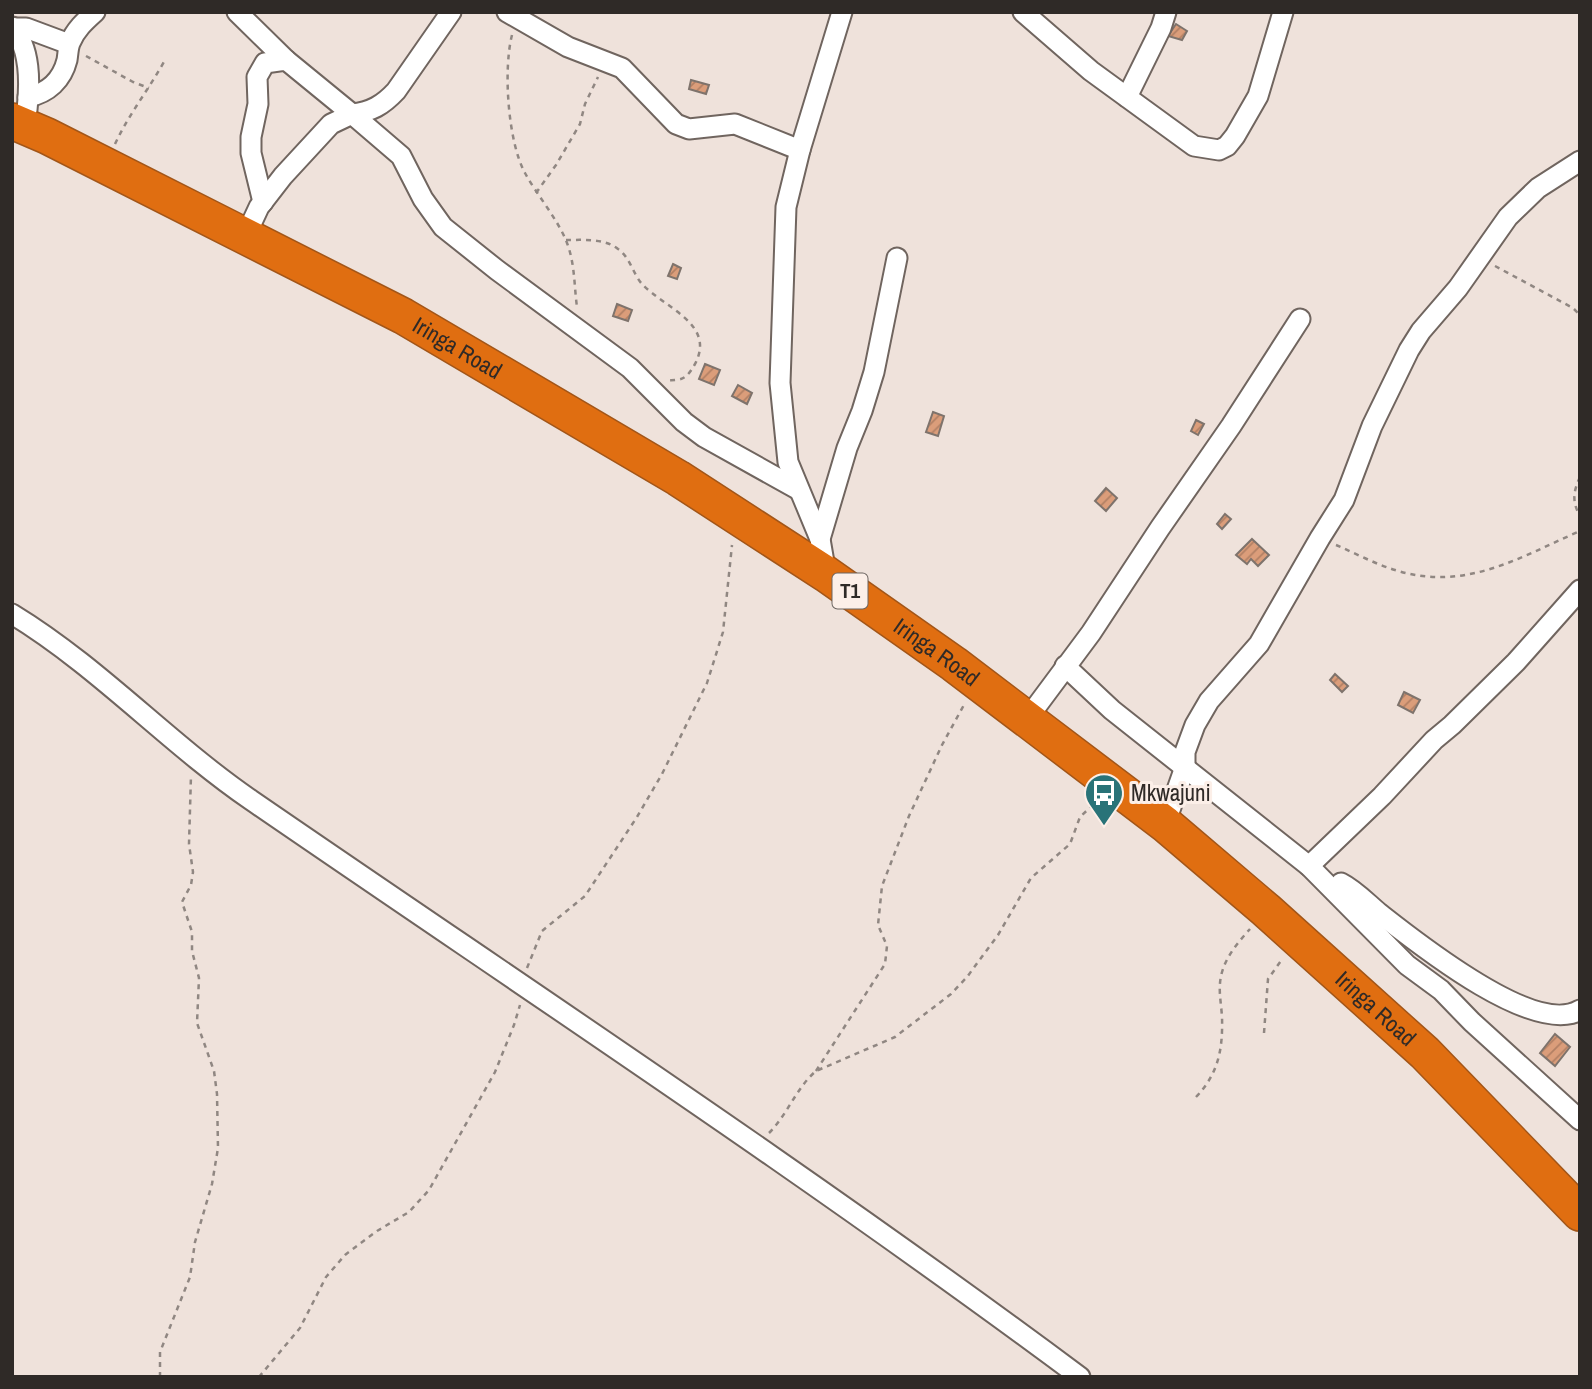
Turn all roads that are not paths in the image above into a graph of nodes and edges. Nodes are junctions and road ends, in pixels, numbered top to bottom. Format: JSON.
{"nodes":[{"id":1,"x":95,"y":12,"type":"edge"},
{"id":2,"x":237,"y":12,"type":"edge"},
{"id":3,"x":451,"y":12,"type":"edge"},
{"id":4,"x":842,"y":12,"type":"edge"},
{"id":5,"x":1023,"y":12,"type":"edge"},
{"id":6,"x":1166,"y":12,"type":"edge"},
{"id":7,"x":1283,"y":12,"type":"edge"},
{"id":8,"x":512,"y":15,"type":"edge"},
{"id":9,"x":13,"y":28,"type":"edge"},
{"id":10,"x":69,"y":44,"type":"junction"},
{"id":11,"x":286,"y":60,"type":"junction"},
{"id":12,"x":1127,"y":97,"type":"junction"},
{"id":13,"x":352,"y":114,"type":"junction"},
{"id":14,"x":22,"y":115,"type":"edge"},
{"id":15,"x":800,"y":150,"type":"junction"},
{"id":16,"x":1580,"y":161,"type":"edge"},
{"id":17,"x":263,"y":202,"type":"junction"},
{"id":18,"x":245,"y":237,"type":"junction"},
{"id":19,"x":897,"y":258,"type":"dead end"},
{"id":20,"x":1300,"y":319,"type":"dead end"},
{"id":21,"x":799,"y":490,"type":"junction"},
{"id":22,"x":820,"y":539,"type":"junction"},
{"id":23,"x":826,"y":574,"type":"junction"},
{"id":24,"x":1580,"y":590,"type":"edge"},
{"id":25,"x":12,"y":614,"type":"edge"},
{"id":26,"x":1065,"y":666,"type":"junction"},
{"id":27,"x":1027,"y":719,"type":"junction"},
{"id":28,"x":1185,"y":767,"type":"junction"},
{"id":29,"x":1165,"y":824,"type":"junction"},
{"id":30,"x":1316,"y":873,"type":"junction"},
{"id":31,"x":1580,"y":1010,"type":"edge"},
{"id":32,"x":1580,"y":1120,"type":"edge"},
{"id":33,"x":1580,"y":1213,"type":"edge"},
{"id":34,"x":1080,"y":1377,"type":"edge"}],
"edges":[{"from":1,"to":10,"type":"street"},
{"from":2,"to":11,"type":"street"},
{"from":3,"to":13,"type":"street"},
{"from":4,"to":15,"type":"street"},
{"from":5,"to":12,"type":"street"},
{"from":6,"to":12,"type":"street"},
{"from":7,"to":12,"type":"street"},
{"from":8,"to":15,"type":"street"},
{"from":9,"to":10,"type":"street"},
{"from":9,"to":14,"type":"street"},
{"from":10,"to":14,"type":"street"},
{"from":11,"to":13,"type":"street"},
{"from":11,"to":17,"type":"street"},
{"from":13,"to":17,"type":"street"},
{"from":13,"to":21,"type":"street"},
{"from":14,"to":18,"type":"highway","name":"Iringa Road","number":"T1"},
{"from":15,"to":21,"type":"street"},
{"from":16,"to":28,"type":"street"},
{"from":17,"to":18,"type":"street"},
{"from":18,"to":23,"type":"highway","name":"Iringa Road","number":"T1"},
{"from":19,"to":22,"type":"street"},
{"from":20,"to":26,"type":"street"},
{"from":21,"to":22,"type":"street"},
{"from":22,"to":23,"type":"street"},
{"from":23,"to":27,"type":"highway","name":"Iringa Road","number":"T1"},
{"from":24,"to":30,"type":"street"},
{"from":25,"to":34,"type":"street"},
{"from":26,"to":27,"type":"street"},
{"from":26,"to":28,"type":"street"},
{"from":27,"to":29,"type":"highway","name":"Iringa Road","number":"T1"},
{"from":28,"to":29,"type":"street"},
{"from":28,"to":30,"type":"street"},
{"from":29,"to":33,"type":"highway","name":"Iringa Road","number":"T1"},
{"from":30,"to":31,"type":"street"},
{"from":30,"to":32,"type":"street"}]}
